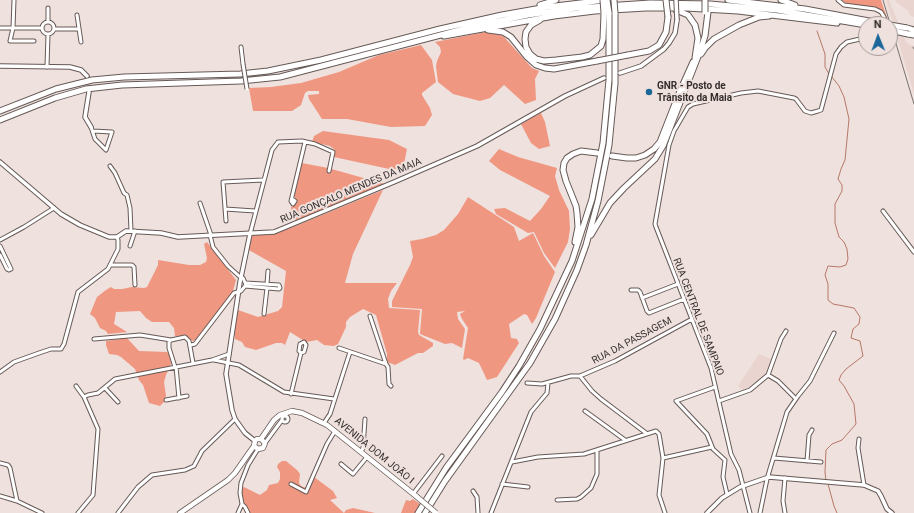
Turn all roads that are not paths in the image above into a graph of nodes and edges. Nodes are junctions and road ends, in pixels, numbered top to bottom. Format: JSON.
{"nodes":[{"id":1,"x":14,"y":0,"type":"edge"},
{"id":2,"x":556,"y":0,"type":"edge"},
{"id":3,"x":605,"y":0,"type":"edge"},
{"id":4,"x":614,"y":0,"type":"edge"},
{"id":5,"x":666,"y":0,"type":"edge"},
{"id":6,"x":676,"y":0,"type":"edge"},
{"id":7,"x":707,"y":0,"type":"edge"},
{"id":8,"x":728,"y":0,"type":"edge"},
{"id":9,"x":781,"y":0,"type":"edge"},
{"id":10,"x":838,"y":0,"type":"edge"},
{"id":11,"x":48,"y":8,"type":"dead end"},
{"id":12,"x":662,"y":8,"type":"junction"},
{"id":13,"x":805,"y":9,"type":"junction"},
{"id":14,"x":522,"y":11,"type":"junction"},
{"id":15,"x":706,"y":12,"type":"junction"},
{"id":16,"x":606,"y":13,"type":"junction"},
{"id":17,"x":77,"y":15,"type":"dead end"},
{"id":18,"x":554,"y":16,"type":"junction"},
{"id":19,"x":786,"y":16,"type":"junction"},
{"id":20,"x":883,"y":16,"type":"edge"},
{"id":21,"x":858,"y":19,"type":"edge"},
{"id":22,"x":48,"y":22,"type":"junction"},
{"id":23,"x":858,"y":24,"type":"edge"},
{"id":24,"x":858,"y":24,"type":"edge"},
{"id":25,"x":0,"y":28,"type":"edge"},
{"id":26,"x":13,"y":28,"type":"junction"},
{"id":27,"x":42,"y":28,"type":"junction"},
{"id":28,"x":898,"y":28,"type":"edge"},
{"id":29,"x":54,"y":29,"type":"junction"},
{"id":30,"x":79,"y":29,"type":"junction"},
{"id":31,"x":476,"y":30,"type":"junction"},
{"id":32,"x":914,"y":30,"type":"edge"},
{"id":33,"x":898,"y":31,"type":"edge"},
{"id":34,"x":910,"y":32,"type":"edge"},
{"id":35,"x":48,"y":34,"type":"junction"},
{"id":36,"x":858,"y":39,"type":"edge"},
{"id":37,"x":418,"y":40,"type":"junction"},
{"id":38,"x":34,"y":41,"type":"dead end"},
{"id":39,"x":81,"y":42,"type":"dead end"},
{"id":40,"x":241,"y":47,"type":"dead end"},
{"id":41,"x":695,"y":58,"type":"junction"},
{"id":42,"x":695,"y":65,"type":"junction"},
{"id":43,"x":0,"y":66,"type":"edge"},
{"id":44,"x":47,"y":67,"type":"junction"},
{"id":45,"x":620,"y":73,"type":"dead end"},
{"id":46,"x":86,"y":76,"type":"dead end"},
{"id":47,"x":604,"y":78,"type":"dead end"},
{"id":48,"x":247,"y":89,"type":"dead end"},
{"id":49,"x":89,"y":92,"type":"tunnel mouth"},
{"id":50,"x":0,"y":112,"type":"edge"},
{"id":51,"x":0,"y":120,"type":"edge"},
{"id":52,"x":92,"y":129,"type":"junction"},
{"id":53,"x":305,"y":142,"type":"junction"},
{"id":54,"x":597,"y":153,"type":"dead end"},
{"id":55,"x":612,"y":156,"type":"dead end"},
{"id":56,"x":0,"y":162,"type":"edge"},
{"id":57,"x":110,"y":166,"type":"dead end"},
{"id":58,"x":329,"y":171,"type":"dead end"},
{"id":59,"x":263,"y":180,"type":"junction"},
{"id":60,"x":292,"y":199,"type":"dead end"},
{"id":61,"x":200,"y":203,"type":"dead end"},
{"id":62,"x":54,"y":208,"type":"junction"},
{"id":63,"x":225,"y":209,"type":"junction"},
{"id":64,"x":255,"y":211,"type":"junction"},
{"id":65,"x":883,"y":211,"type":"dead end"},
{"id":66,"x":226,"y":221,"type":"dead end"},
{"id":67,"x":133,"y":231,"type":"junction"},
{"id":68,"x":250,"y":234,"type":"junction"},
{"id":69,"x":211,"y":235,"type":"junction"},
{"id":70,"x":117,"y":237,"type":"junction"},
{"id":71,"x":0,"y":240,"type":"edge"},
{"id":72,"x":586,"y":245,"type":"junction"},
{"id":73,"x":0,"y":246,"type":"edge"},
{"id":74,"x":130,"y":246,"type":"dead end"},
{"id":75,"x":914,"y":252,"type":"edge"},
{"id":76,"x":0,"y":255,"type":"edge"},
{"id":77,"x":572,"y":261,"type":"junction"},
{"id":78,"x":110,"y":265,"type":"junction"},
{"id":79,"x":268,"y":271,"type":"dead end"},
{"id":80,"x":241,"y":276,"type":"junction"},
{"id":81,"x":246,"y":284,"type":"junction"},
{"id":82,"x":678,"y":284,"type":"junction"},
{"id":83,"x":135,"y":286,"type":"dead end"},
{"id":84,"x":267,"y":286,"type":"junction"},
{"id":85,"x":631,"y":290,"type":"dead end"},
{"id":86,"x":239,"y":292,"type":"junction"},
{"id":87,"x":642,"y":298,"type":"junction"},
{"id":88,"x":684,"y":299,"type":"junction"},
{"id":89,"x":264,"y":314,"type":"dead end"},
{"id":90,"x":370,"y":316,"type":"dead end"},
{"id":91,"x":692,"y":319,"type":"junction"},
{"id":92,"x":786,"y":331,"type":"dead end"},
{"id":93,"x":834,"y":333,"type":"dead end"},
{"id":94,"x":94,"y":339,"type":"dead end"},
{"id":95,"x":171,"y":340,"type":"junction"},
{"id":96,"x":191,"y":345,"type":"junction"},
{"id":97,"x":339,"y":348,"type":"dead end"},
{"id":98,"x":350,"y":352,"type":"junction"},
{"id":99,"x":301,"y":353,"type":"dead end"},
{"id":100,"x":229,"y":354,"type":"junction"},
{"id":101,"x":212,"y":360,"type":"junction"},
{"id":102,"x":227,"y":362,"type":"junction"},
{"id":103,"x":193,"y":363,"type":"junction"},
{"id":104,"x":386,"y":364,"type":"junction"},
{"id":105,"x":175,"y":367,"type":"junction"},
{"id":106,"x":0,"y":372,"type":"edge"},
{"id":107,"x":768,"y":375,"type":"junction"},
{"id":108,"x":580,"y":376,"type":"junction"},
{"id":109,"x":527,"y":383,"type":"dead end"},
{"id":110,"x":548,"y":383,"type":"junction"},
{"id":111,"x":76,"y":386,"type":"dead end"},
{"id":112,"x":390,"y":386,"type":"dead end"},
{"id":113,"x":716,"y":387,"type":"junction"},
{"id":114,"x":105,"y":388,"type":"junction"},
{"id":115,"x":291,"y":394,"type":"junction"},
{"id":116,"x":187,"y":396,"type":"dead end"},
{"id":117,"x":84,"y":397,"type":"junction"},
{"id":118,"x":179,"y":398,"type":"junction"},
{"id":119,"x":334,"y":399,"type":"junction"},
{"id":120,"x":796,"y":399,"type":"junction"},
{"id":121,"x":166,"y":400,"type":"dead end"},
{"id":122,"x":719,"y":401,"type":"junction"},
{"id":123,"x":118,"y":402,"type":"dead end"},
{"id":124,"x":584,"y":411,"type":"dead end"},
{"id":125,"x":235,"y":419,"type":"junction"},
{"id":126,"x":365,"y":419,"type":"dead end"},
{"id":127,"x":282,"y":420,"type":"dead end"},
{"id":128,"x":324,"y":423,"type":"junction"},
{"id":129,"x":812,"y":430,"type":"dead end"},
{"id":130,"x":335,"y":431,"type":"junction"},
{"id":131,"x":646,"y":433,"type":"junction"},
{"id":132,"x":860,"y":439,"type":"dead end"},
{"id":133,"x":624,"y":440,"type":"junction"},
{"id":134,"x":263,"y":441,"type":"junction"},
{"id":135,"x":256,"y":446,"type":"junction"},
{"id":136,"x":712,"y":447,"type":"junction"},
{"id":137,"x":597,"y":450,"type":"junction"},
{"id":138,"x":361,"y":452,"type":"junction"},
{"id":139,"x":249,"y":453,"type":"junction"},
{"id":140,"x":731,"y":454,"type":"junction"},
{"id":141,"x":254,"y":456,"type":"junction"},
{"id":142,"x":442,"y":456,"type":"dead end"},
{"id":143,"x":367,"y":457,"type":"junction"},
{"id":144,"x":663,"y":458,"type":"junction"},
{"id":145,"x":774,"y":458,"type":"junction"},
{"id":146,"x":725,"y":460,"type":"junction"},
{"id":147,"x":807,"y":461,"type":"junction"},
{"id":148,"x":512,"y":462,"type":"junction"},
{"id":149,"x":735,"y":462,"type":"junction"},
{"id":150,"x":821,"y":462,"type":"dead end"},
{"id":151,"x":0,"y":463,"type":"edge"},
{"id":152,"x":341,"y":464,"type":"dead end"},
{"id":153,"x":769,"y":477,"type":"junction"},
{"id":154,"x":785,"y":478,"type":"junction"},
{"id":155,"x":291,"y":484,"type":"dead end"},
{"id":156,"x":502,"y":484,"type":"junction"},
{"id":157,"x":744,"y":485,"type":"junction"},
{"id":158,"x":864,"y":485,"type":"junction"},
{"id":159,"x":528,"y":487,"type":"dead end"},
{"id":160,"x":473,"y":491,"type":"dead end"},
{"id":161,"x":727,"y":494,"type":"junction"},
{"id":162,"x":0,"y":496,"type":"edge"},
{"id":163,"x":414,"y":496,"type":"junction"},
{"id":164,"x":557,"y":500,"type":"dead end"},
{"id":165,"x":18,"y":501,"type":"junction"},
{"id":166,"x":242,"y":504,"type":"junction"},
{"id":167,"x":42,"y":513,"type":"edge"},
{"id":168,"x":78,"y":513,"type":"edge"},
{"id":169,"x":118,"y":513,"type":"edge"},
{"id":170,"x":180,"y":513,"type":"edge"},
{"id":171,"x":238,"y":513,"type":"edge"},
{"id":172,"x":248,"y":513,"type":"edge"},
{"id":173,"x":418,"y":513,"type":"edge"},
{"id":174,"x":425,"y":513,"type":"edge"},
{"id":175,"x":436,"y":513,"type":"edge"},
{"id":176,"x":478,"y":513,"type":"edge"},
{"id":177,"x":492,"y":513,"type":"edge"},
{"id":178,"x":665,"y":513,"type":"edge"},
{"id":179,"x":707,"y":513,"type":"edge"},
{"id":180,"x":750,"y":513,"type":"edge"},
{"id":181,"x":760,"y":513,"type":"edge"},
{"id":182,"x":785,"y":513,"type":"edge"},
{"id":183,"x":892,"y":513,"type":"edge"}],
"edges":[{"from":1,"to":26,"type":"street"},
{"from":2,"to":14,"type":"highway"},
{"from":3,"to":14,"type":"highway"},
{"from":3,"to":16,"type":"highway","bridge":true},
{"from":4,"to":72,"type":"highway","bridge":true},
{"from":5,"to":31,"type":"highway","bridge":true},
{"from":6,"to":45,"type":"street","bridge":true},
{"from":7,"to":15,"type":"highway","bridge":true},
{"from":8,"to":13,"type":"highway"},
{"from":9,"to":13,"type":"highway"},
{"from":10,"to":20,"type":"street"},
{"from":11,"to":22,"type":"street"},
{"from":12,"to":18,"type":"highway"},
{"from":12,"to":19,"type":"highway"},
{"from":12,"to":41,"type":"highway"},
{"from":13,"to":21,"type":"highway"},
{"from":14,"to":50,"type":"highway"},
{"from":15,"to":41,"type":"highway"},
{"from":15,"to":42,"type":"highway"},
{"from":16,"to":18,"type":"highway"},
{"from":16,"to":77,"type":"highway"},
{"from":17,"to":30,"type":"street"},
{"from":18,"to":31,"type":"highway"},
{"from":19,"to":23,"type":"highway"},
{"from":19,"to":42,"type":"highway"},
{"from":22,"to":27,"type":"street"},
{"from":22,"to":29,"type":"street"},
{"from":24,"to":37,"type":"highway"},
{"from":25,"to":26,"type":"street"},
{"from":26,"to":27,"type":"street"},
{"from":26,"to":38,"type":"street"},
{"from":27,"to":35,"type":"street"},
{"from":28,"to":34,"type":"highway","bridge":true},
{"from":29,"to":30,"type":"street"},
{"from":29,"to":35,"type":"street"},
{"from":30,"to":39,"type":"street"},
{"from":31,"to":37,"type":"highway"},
{"from":32,"to":34,"type":"highway"},
{"from":33,"to":34,"type":"highway","bridge":true},
{"from":35,"to":44,"type":"street"},
{"from":36,"to":82,"type":"street","name":"RUA CENTRAL DE SAMPAIO"},
{"from":37,"to":51,"type":"highway"},
{"from":40,"to":48,"type":"street","bridge":true},
{"from":41,"to":55,"type":"highway"},
{"from":42,"to":72,"type":"highway"},
{"from":43,"to":44,"type":"street"},
{"from":44,"to":46,"type":"street"},
{"from":47,"to":68,"type":"street","name":"RUA GONÇALO MENDES DA MAIA"},
{"from":49,"to":52,"type":"street"},
{"from":52,"to":52,"type":"street"},
{"from":53,"to":58,"type":"street"},
{"from":53,"to":59,"type":"street"},
{"from":53,"to":60,"type":"street"},
{"from":54,"to":77,"type":"highway"},
{"from":56,"to":62,"type":"street"},
{"from":57,"to":67,"type":"street"},
{"from":59,"to":63,"type":"street"},
{"from":59,"to":64,"type":"street"},
{"from":61,"to":69,"type":"street"},
{"from":62,"to":70,"type":"street"},
{"from":62,"to":71,"type":"street"},
{"from":63,"to":64,"type":"street"},
{"from":63,"to":66,"type":"street"},
{"from":64,"to":68,"type":"street"},
{"from":65,"to":75,"type":"street"},
{"from":67,"to":69,"type":"street","name":"RUA GONÇALO MENDES DA MAIA"},
{"from":67,"to":70,"type":"street","name":"RUA GONÇALO MENDES DA MAIA"},
{"from":67,"to":74,"type":"street"},
{"from":68,"to":69,"type":"street","name":"RUA GONÇALO MENDES DA MAIA"},
{"from":68,"to":80,"type":"street"},
{"from":69,"to":80,"type":"street"},
{"from":70,"to":78,"type":"street"},
{"from":72,"to":174,"type":"highway"},
{"from":73,"to":76,"type":"street"},
{"from":77,"to":173,"type":"highway"},
{"from":78,"to":83,"type":"street"},
{"from":78,"to":106,"type":"street"},
{"from":79,"to":84,"type":"street"},
{"from":80,"to":81,"type":"street"},
{"from":80,"to":86,"type":"street"},
{"from":81,"to":84,"type":"street"},
{"from":81,"to":86,"type":"street"},
{"from":82,"to":87,"type":"street"},
{"from":82,"to":88,"type":"street","name":"RUA CENTRAL DE SAMPAIO"},
{"from":84,"to":89,"type":"street"},
{"from":85,"to":87,"type":"street"},
{"from":86,"to":96,"type":"street"},
{"from":86,"to":100,"type":"street"},
{"from":87,"to":88,"type":"street"},
{"from":88,"to":91,"type":"street","name":"RUA CENTRAL DE SAMPAIO"},
{"from":90,"to":104,"type":"street"},
{"from":91,"to":108,"type":"street","name":"RUA DA PASSAGEM"},
{"from":91,"to":113,"type":"street","name":"RUA CENTRAL DE SAMPAIO"},
{"from":92,"to":107,"type":"street"},
{"from":93,"to":120,"type":"street"},
{"from":94,"to":95,"type":"street"},
{"from":95,"to":96,"type":"street"},
{"from":95,"to":105,"type":"street"},
{"from":96,"to":103,"type":"street"},
{"from":97,"to":98,"type":"street"},
{"from":98,"to":104,"type":"street"},
{"from":98,"to":119,"type":"street"},
{"from":99,"to":115,"type":"street"},
{"from":100,"to":101,"type":"street"},
{"from":100,"to":102,"type":"street"},
{"from":101,"to":102,"type":"street"},
{"from":101,"to":103,"type":"street"},
{"from":102,"to":115,"type":"street"},
{"from":102,"to":125,"type":"street"},
{"from":103,"to":105,"type":"street"},
{"from":104,"to":112,"type":"street"},
{"from":105,"to":114,"type":"street"},
{"from":105,"to":118,"type":"street"},
{"from":107,"to":120,"type":"street"},
{"from":107,"to":122,"type":"street"},
{"from":108,"to":110,"type":"street","name":"RUA DA PASSAGEM"},
{"from":108,"to":131,"type":"street"},
{"from":109,"to":110,"type":"street","name":"RUA DA PASSAGEM"},
{"from":110,"to":148,"type":"street"},
{"from":111,"to":117,"type":"street"},
{"from":113,"to":122,"type":"street","name":"RUA CENTRAL DE SAMPAIO"},
{"from":113,"to":136,"type":"street"},
{"from":114,"to":117,"type":"street"},
{"from":114,"to":123,"type":"street"},
{"from":115,"to":119,"type":"street"},
{"from":116,"to":118,"type":"street"},
{"from":117,"to":168,"type":"street"},
{"from":118,"to":121,"type":"street"},
{"from":119,"to":128,"type":"street"},
{"from":120,"to":145,"type":"street"},
{"from":122,"to":140,"type":"street","name":"RUA CENTRAL DE SAMPAIO"},
{"from":124,"to":133,"type":"street"},
{"from":125,"to":135,"type":"street"},
{"from":125,"to":169,"type":"street"},
{"from":126,"to":138,"type":"street"},
{"from":127,"to":134,"type":"street"},
{"from":128,"to":130,"type":"main road","name":"AVENIDA DOM JOÃO I"},
{"from":128,"to":134,"type":"main road","name":"AVENIDA DOM JOÃO I"},
{"from":129,"to":147,"type":"street"},
{"from":130,"to":138,"type":"main road","name":"AVENIDA DOM JOÃO I"},
{"from":130,"to":155,"type":"street"},
{"from":131,"to":133,"type":"street"},
{"from":131,"to":144,"type":"street"},
{"from":132,"to":158,"type":"street"},
{"from":133,"to":137,"type":"street"},
{"from":134,"to":135,"type":"main road"},
{"from":134,"to":135,"type":"main road","name":"AVENIDA DOM JOÃO I"},
{"from":135,"to":139,"type":"main road","name":"AVENIDA DOM JOÃO I"},
{"from":135,"to":141,"type":"street"},
{"from":136,"to":144,"type":"street"},
{"from":136,"to":146,"type":"street"},
{"from":137,"to":148,"type":"street"},
{"from":137,"to":164,"type":"street"},
{"from":138,"to":143,"type":"main road","name":"AVENIDA DOM JOÃO I"},
{"from":139,"to":141,"type":"street"},
{"from":139,"to":170,"type":"main road","name":"AVENIDA DOM JOÃO I"},
{"from":140,"to":146,"type":"street"},
{"from":140,"to":149,"type":"street","name":"RUA CENTRAL DE SAMPAIO"},
{"from":141,"to":166,"type":"street"},
{"from":142,"to":163,"type":"street"},
{"from":143,"to":152,"type":"street"},
{"from":143,"to":163,"type":"main road","name":"AVENIDA DOM JOÃO I"},
{"from":144,"to":178,"type":"street"},
{"from":145,"to":147,"type":"street"},
{"from":145,"to":153,"type":"street"},
{"from":146,"to":149,"type":"street"},
{"from":146,"to":161,"type":"street"},
{"from":147,"to":150,"type":"street"},
{"from":148,"to":156,"type":"street"},
{"from":149,"to":157,"type":"street","name":"RUA CENTRAL DE SAMPAIO"},
{"from":151,"to":165,"type":"street"},
{"from":153,"to":154,"type":"street"},
{"from":153,"to":157,"type":"street"},
{"from":153,"to":181,"type":"street"},
{"from":154,"to":158,"type":"street"},
{"from":154,"to":182,"type":"street"},
{"from":156,"to":159,"type":"street"},
{"from":156,"to":177,"type":"street"},
{"from":157,"to":161,"type":"street"},
{"from":157,"to":180,"type":"street","name":"RUA CENTRAL DE SAMPAIO"},
{"from":158,"to":183,"type":"street"},
{"from":160,"to":176,"type":"street"},
{"from":161,"to":179,"type":"street"},
{"from":162,"to":165,"type":"street"},
{"from":163,"to":175,"type":"main road","name":"AVENIDA DOM JOÃO I","bridge":true},
{"from":165,"to":167,"type":"street"},
{"from":166,"to":171,"type":"street"},
{"from":166,"to":172,"type":"street"}]}
